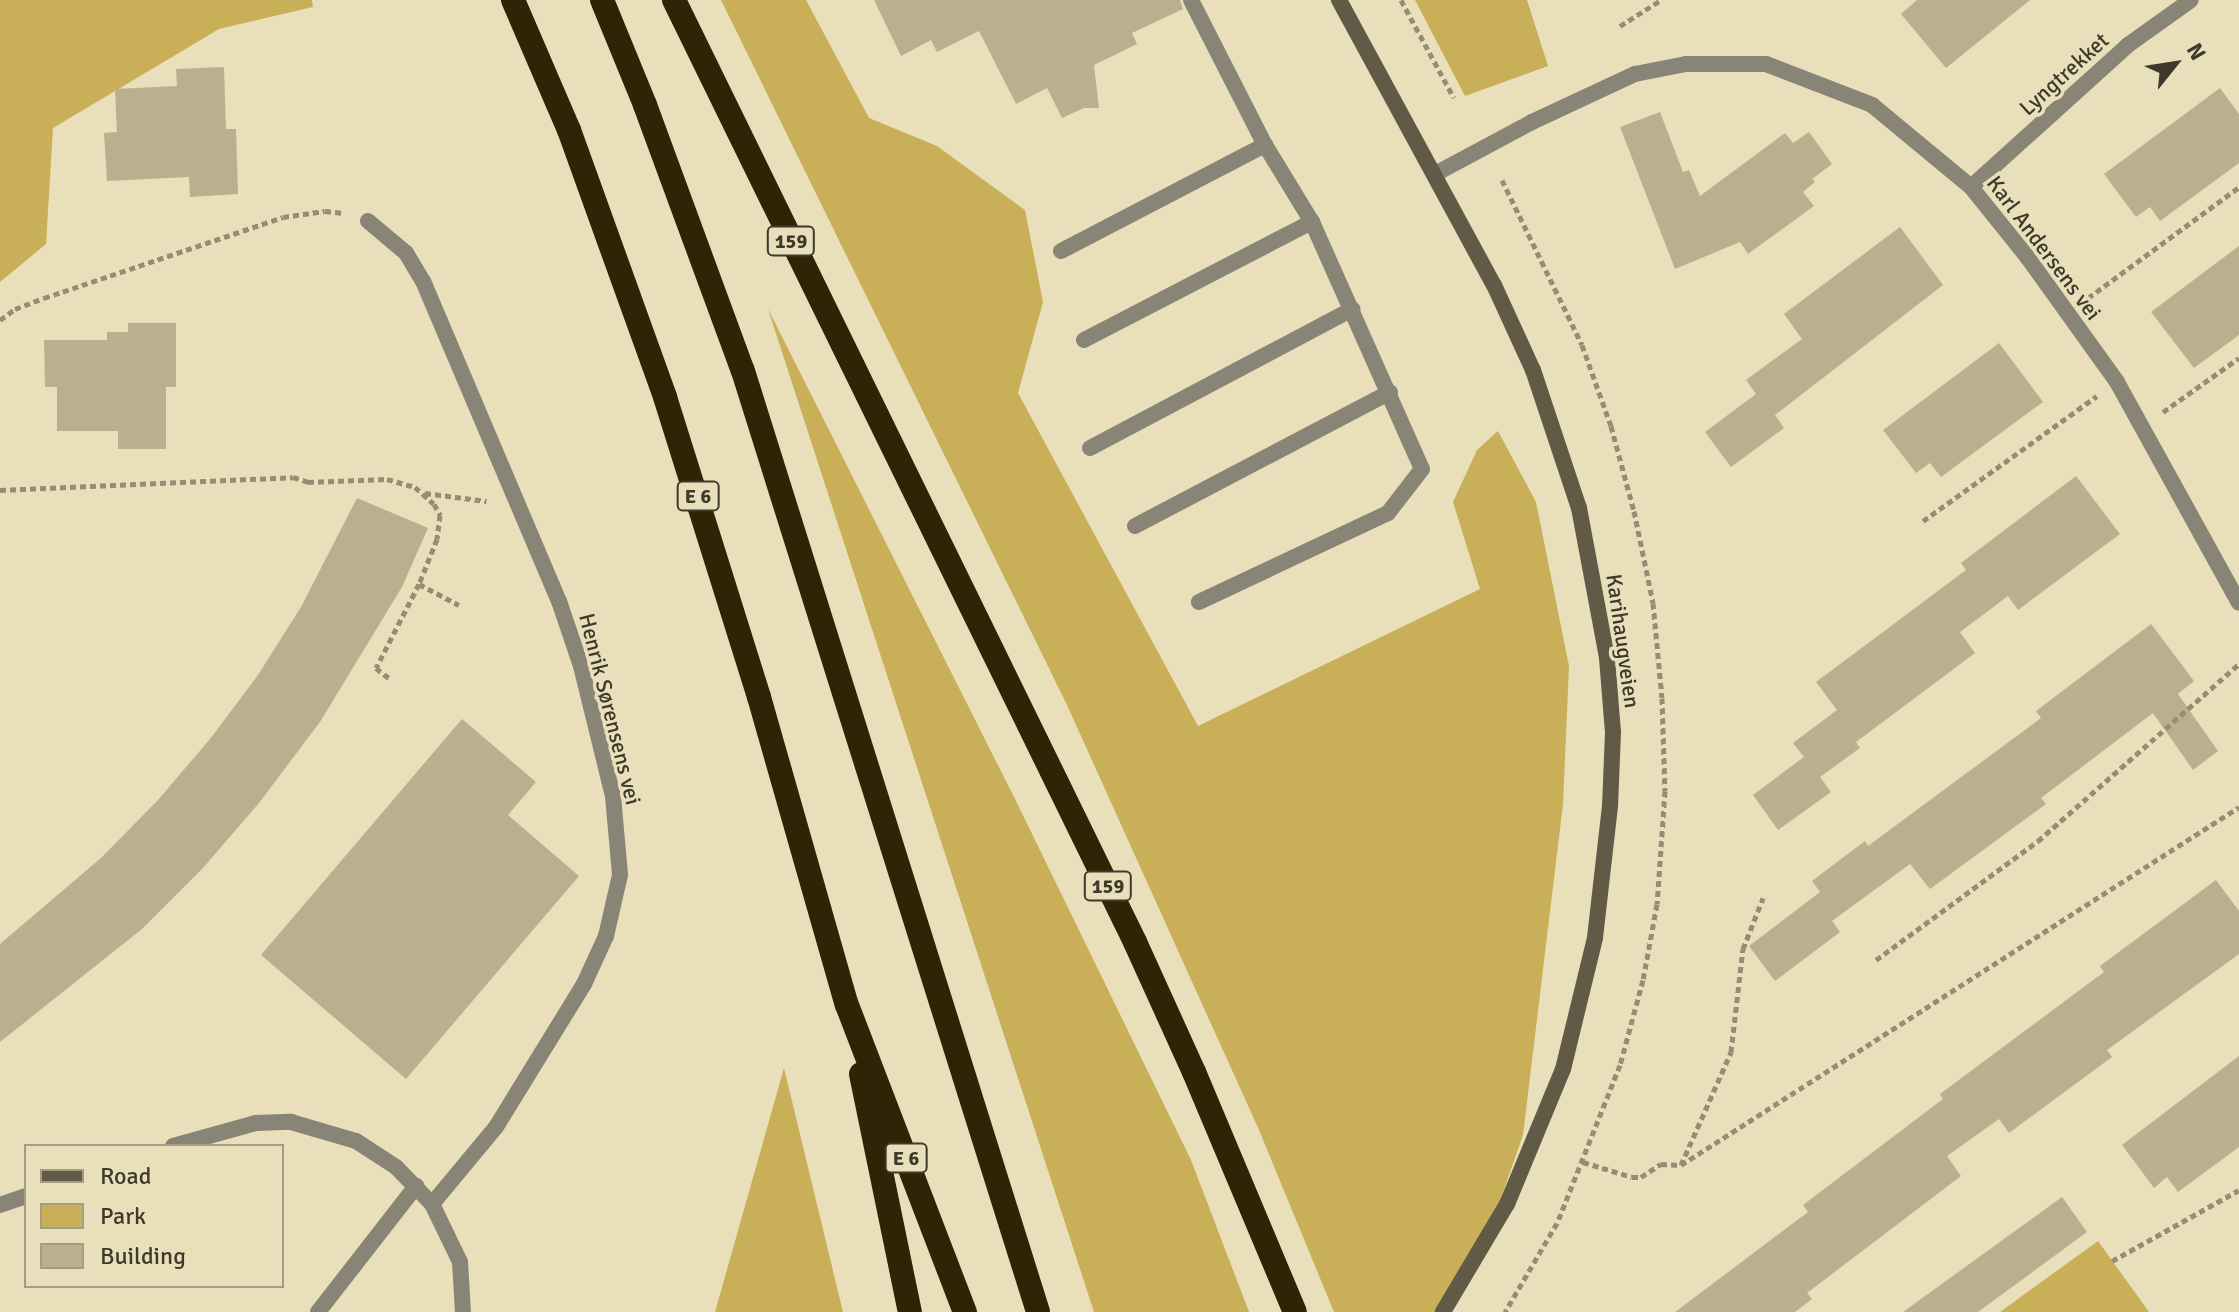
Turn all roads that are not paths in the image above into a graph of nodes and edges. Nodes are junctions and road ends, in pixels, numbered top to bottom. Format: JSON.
{"nodes":[{"id":1,"x":513,"y":0,"type":"edge"},
{"id":2,"x":602,"y":0,"type":"edge"},
{"id":3,"x":674,"y":0,"type":"edge"},
{"id":4,"x":1191,"y":0,"type":"edge"},
{"id":5,"x":1339,"y":0,"type":"edge"},
{"id":6,"x":2191,"y":0,"type":"edge"},
{"id":7,"x":1265,"y":145,"type":"junction"},
{"id":8,"x":1435,"y":174,"type":"junction"},
{"id":9,"x":1971,"y":187,"type":"junction"},
{"id":10,"x":368,"y":221,"type":"road end"},
{"id":11,"x":1312,"y":222,"type":"junction"},
{"id":12,"x":1061,"y":251,"type":"dead end"},
{"id":13,"x":1352,"y":309,"type":"junction"},
{"id":14,"x":1084,"y":340,"type":"dead end"},
{"id":15,"x":1390,"y":392,"type":"junction"},
{"id":16,"x":1090,"y":448,"type":"dead end"},
{"id":17,"x":1135,"y":526,"type":"dead end"},
{"id":18,"x":1199,"y":602,"type":"dead end"},
{"id":19,"x":2239,"y":603,"type":"edge"},
{"id":20,"x":847,"y":1005,"type":"junction"},
{"id":21,"x":180,"y":1144,"type":"edge"},
{"id":22,"x":416,"y":1186,"type":"junction"},
{"id":23,"x":24,"y":1197,"type":"edge"},
{"id":24,"x":432,"y":1204,"type":"junction"},
{"id":25,"x":0,"y":1205,"type":"edge"},
{"id":26,"x":1292,"y":1305,"type":"edge"},
{"id":27,"x":318,"y":1312,"type":"edge"},
{"id":28,"x":463,"y":1312,"type":"edge"},
{"id":29,"x":910,"y":1312,"type":"edge"},
{"id":30,"x":965,"y":1312,"type":"edge"},
{"id":31,"x":1038,"y":1312,"type":"edge"},
{"id":32,"x":1443,"y":1312,"type":"edge"}],
"edges":[{"from":1,"to":20,"type":"highway","number":"E 6"},
{"from":2,"to":31,"type":"highway"},
{"from":3,"to":26,"type":"highway","number":"159"},
{"from":4,"to":7,"type":"street"},
{"from":5,"to":8,"type":"main road","name":"Karihaugveien"},
{"from":6,"to":9,"type":"street","name":"Lyngtrekket"},
{"from":7,"to":11,"type":"street"},
{"from":7,"to":12,"type":"street"},
{"from":8,"to":9,"type":"street","name":"Karl Andersens vei"},
{"from":8,"to":32,"type":"main road","name":"Karihaugveien"},
{"from":9,"to":19,"type":"street","name":"Karl Andersens vei"},
{"from":10,"to":24,"type":"street","name":"Henrik Sørensens vei"},
{"from":11,"to":13,"type":"street"},
{"from":11,"to":14,"type":"street"},
{"from":13,"to":15,"type":"street"},
{"from":13,"to":16,"type":"street"},
{"from":15,"to":17,"type":"street"},
{"from":15,"to":18,"type":"street"},
{"from":20,"to":29,"type":"highway"},
{"from":20,"to":30,"type":"highway","number":"E 6"},
{"from":21,"to":22,"type":"street"},
{"from":22,"to":24,"type":"street"},
{"from":22,"to":27,"type":"street"},
{"from":23,"to":25,"type":"street"},
{"from":24,"to":28,"type":"street"}]}
